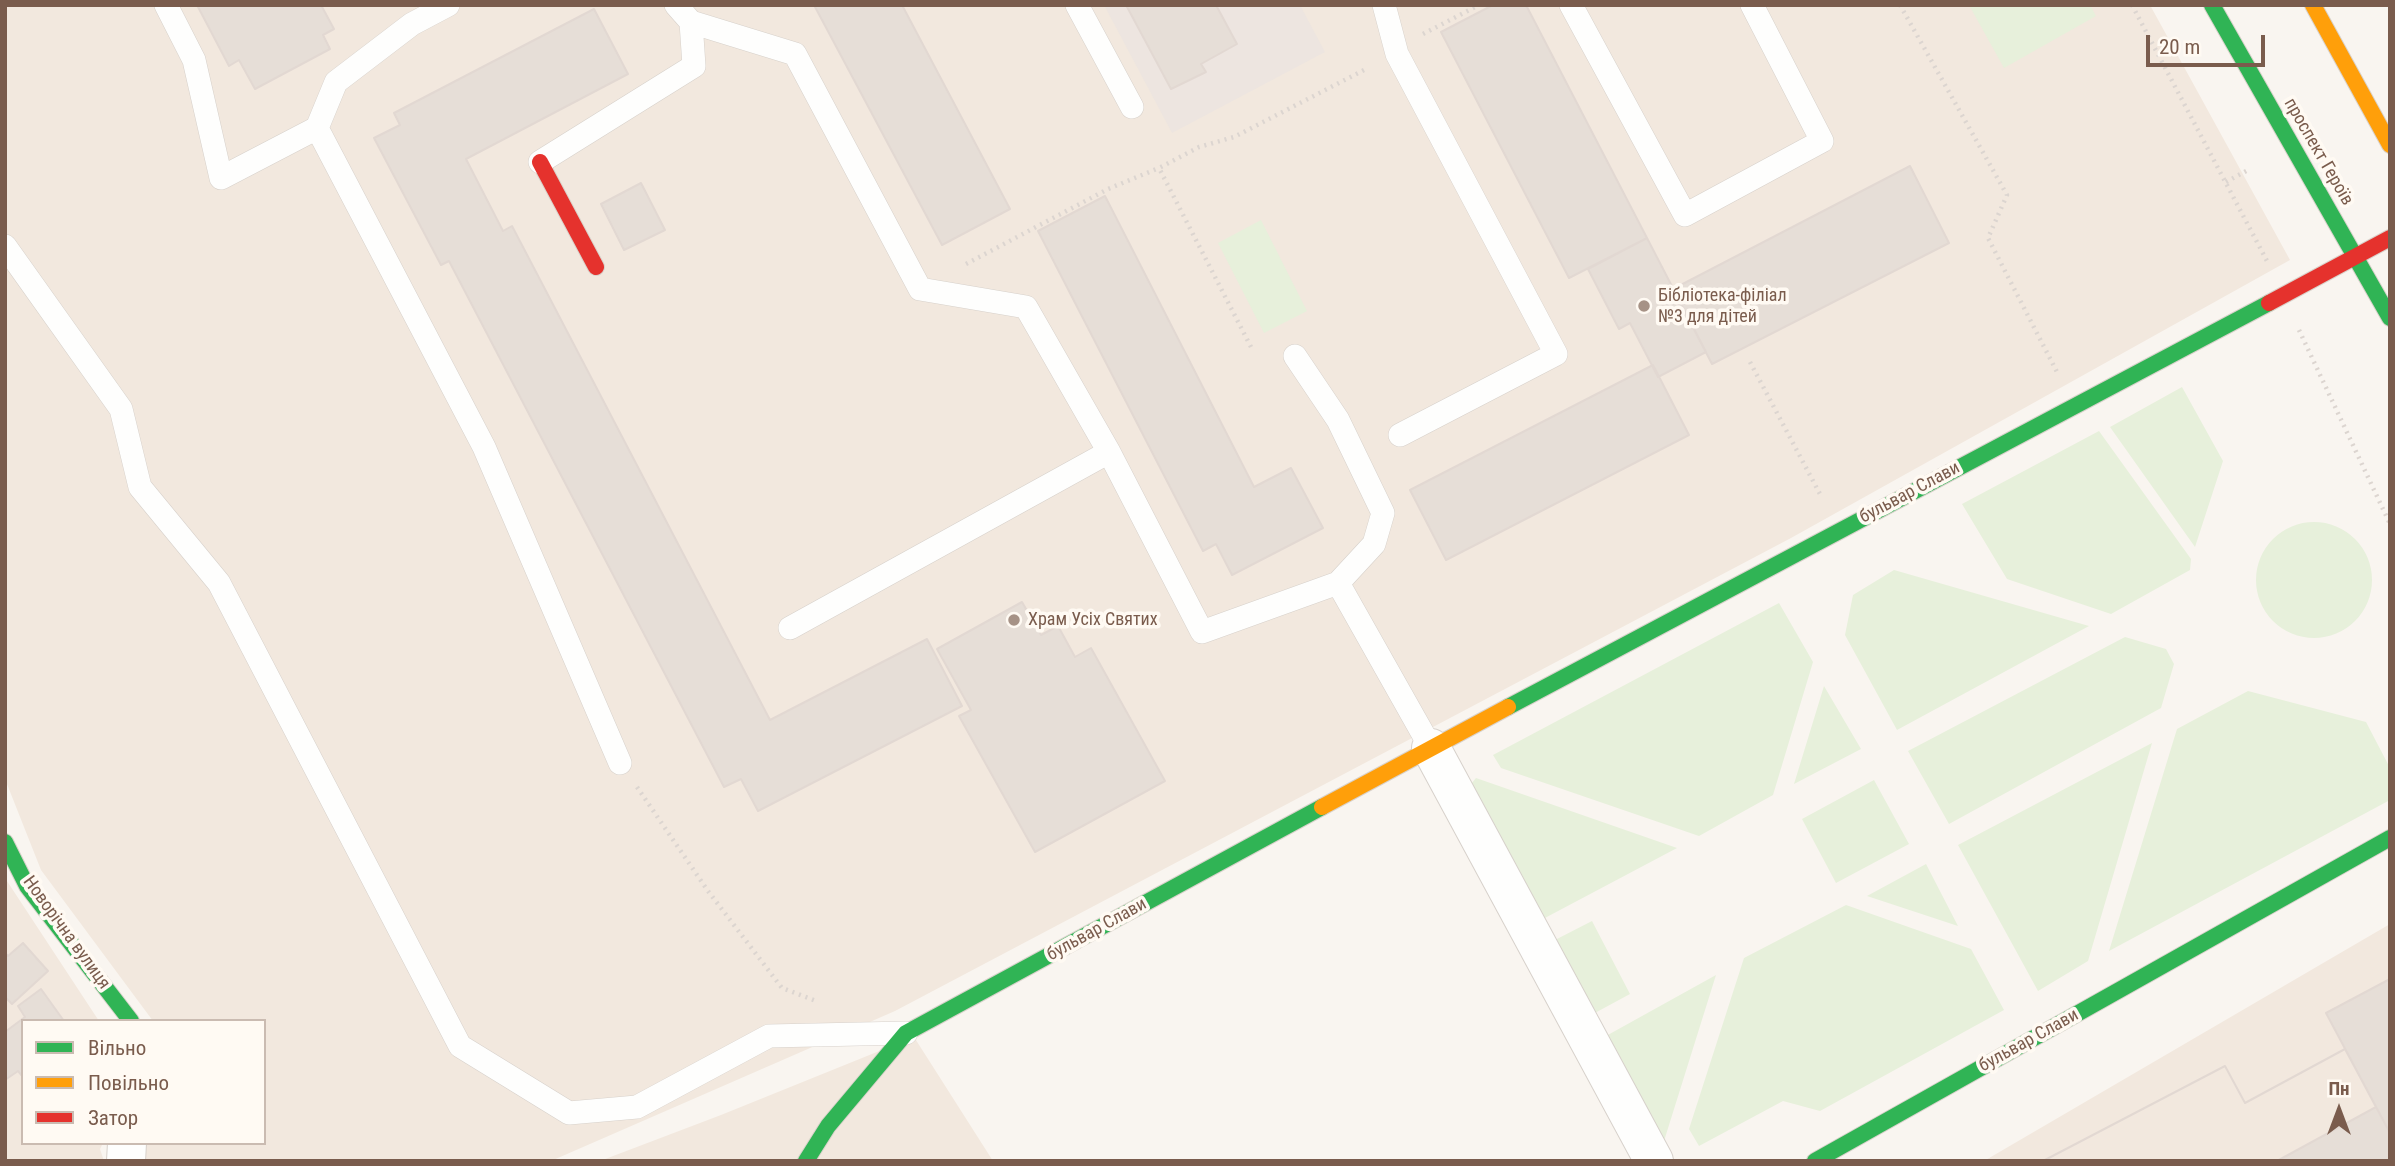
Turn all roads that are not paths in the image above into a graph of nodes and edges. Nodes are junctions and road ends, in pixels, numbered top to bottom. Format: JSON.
{"nodes":[{"id":1,"x":166,"y":5,"type":"edge"},
{"id":2,"x":448,"y":5,"type":"edge"},
{"id":3,"x":1077,"y":5,"type":"edge"},
{"id":4,"x":1384,"y":5,"type":"edge"},
{"id":5,"x":1571,"y":5,"type":"edge"},
{"id":6,"x":1752,"y":5,"type":"edge"},
{"id":7,"x":2212,"y":5,"type":"edge"},
{"id":8,"x":2313,"y":5,"type":"edge"},
{"id":9,"x":684,"y":14,"type":"edge"},
{"id":10,"x":1132,"y":107,"type":"dead end"},
{"id":11,"x":317,"y":128,"type":"junction"},
{"id":12,"x":2390,"y":145,"type":"edge"},
{"id":13,"x":540,"y":162,"type":"joint"},
{"id":14,"x":2390,"y":238,"type":"edge"},
{"id":15,"x":5,"y":246,"type":"edge"},
{"id":16,"x":2355,"y":256,"type":"junction"},
{"id":17,"x":596,"y":267,"type":"dead end"},
{"id":18,"x":2390,"y":318,"type":"edge"},
{"id":19,"x":1295,"y":356,"type":"dead end"},
{"id":20,"x":1400,"y":435,"type":"dead end"},
{"id":21,"x":1109,"y":452,"type":"junction"},
{"id":22,"x":1338,"y":583,"type":"junction"},
{"id":23,"x":790,"y":628,"type":"dead end"},
{"id":24,"x":1431,"y":748,"type":"junction"},
{"id":25,"x":620,"y":763,"type":"road end"},
{"id":26,"x":2390,"y":838,"type":"edge"},
{"id":27,"x":5,"y":842,"type":"edge"},
{"id":28,"x":129,"y":1019,"type":"edge"},
{"id":29,"x":906,"y":1033,"type":"junction"},
{"id":30,"x":806,"y":1161,"type":"edge"},
{"id":31,"x":1654,"y":1161,"type":"edge"},
{"id":32,"x":1815,"y":1161,"type":"edge"}],
"edges":[{"from":1,"to":11,"type":"lane"},
{"from":2,"to":11,"type":"lane"},
{"from":3,"to":10,"type":"lane"},
{"from":4,"to":20,"type":"lane"},
{"from":5,"to":6,"type":"lane"},
{"from":7,"to":16,"type":"street","name":"проспект Героїв"},
{"from":8,"to":12,"type":"street"},
{"from":9,"to":13,"type":"lane"},
{"from":9,"to":21,"type":"lane"},
{"from":11,"to":25,"type":"lane"},
{"from":13,"to":17,"type":"street"},
{"from":14,"to":16,"type":"street","name":"бульвар Слави"},
{"from":15,"to":29,"type":"lane"},
{"from":16,"to":18,"type":"street","name":"проспект Героїв"},
{"from":16,"to":24,"type":"street","name":"бульвар Слави"},
{"from":19,"to":22,"type":"lane"},
{"from":21,"to":22,"type":"lane"},
{"from":21,"to":23,"type":"lane"},
{"from":22,"to":24,"type":"lane"},
{"from":24,"to":29,"type":"street","name":"бульвар Слави"},
{"from":24,"to":31,"type":"street"},
{"from":26,"to":32,"type":"street","name":"бульвар Слави"},
{"from":27,"to":28,"type":"street","name":"Новорічна вулиця"},
{"from":29,"to":30,"type":"street","name":"бульвар Слави"}]}
